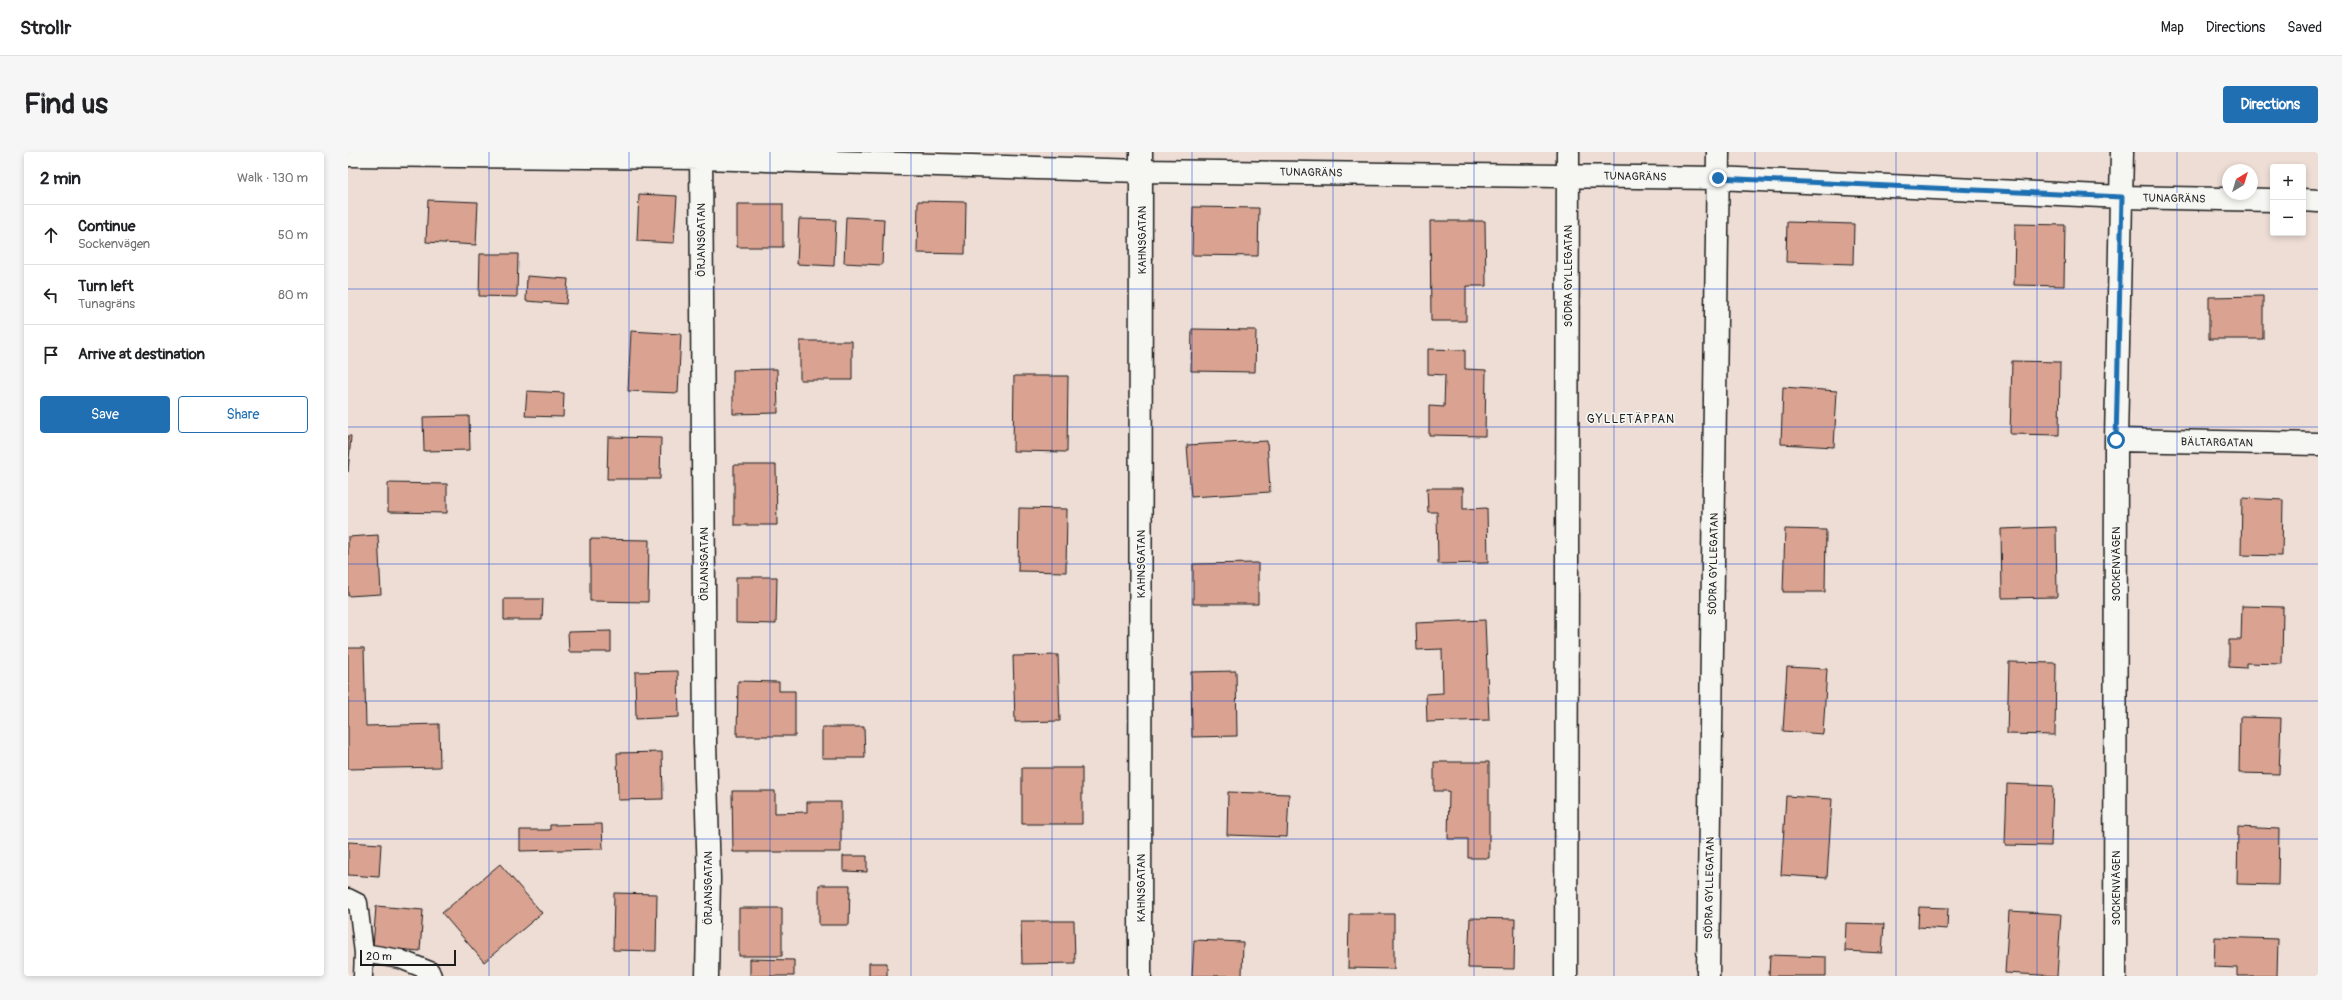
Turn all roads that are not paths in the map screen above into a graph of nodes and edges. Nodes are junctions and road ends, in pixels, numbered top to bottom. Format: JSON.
{"nodes":[{"id":1,"x":1568,"y":152,"type":"edge"},
{"id":2,"x":1718,"y":152,"type":"edge"},
{"id":3,"x":2122,"y":152,"type":"edge"},
{"id":4,"x":348,"y":155,"type":"edge"},
{"id":5,"x":701,"y":155,"type":"edge"},
{"id":6,"x":1142,"y":161,"type":"edge"},
{"id":7,"x":1568,"y":175,"type":"junction"},
{"id":8,"x":1718,"y":178,"type":"junction"},
{"id":9,"x":2122,"y":197,"type":"junction"},
{"id":10,"x":2270,"y":200,"type":"edge"},
{"id":11,"x":2306,"y":200,"type":"edge"},
{"id":12,"x":2318,"y":201,"type":"edge"},
{"id":13,"x":2116,"y":440,"type":"junction"},
{"id":14,"x":2318,"y":444,"type":"edge"},
{"id":15,"x":348,"y":898,"type":"edge"},
{"id":16,"x":364,"y":953,"type":"junction"},
{"id":17,"x":363,"y":976,"type":"edge"},
{"id":18,"x":432,"y":976,"type":"edge"},
{"id":19,"x":707,"y":976,"type":"edge"},
{"id":20,"x":1140,"y":976,"type":"edge"},
{"id":21,"x":1566,"y":976,"type":"edge"},
{"id":22,"x":1708,"y":976,"type":"edge"},
{"id":23,"x":2115,"y":976,"type":"edge"}],
"edges":[{"from":1,"to":7,"type":"street","name":"SÖDRA GYLLEGATAN"},
{"from":2,"to":8,"type":"street","name":"SÖDRA GYLLEGATAN"},
{"from":3,"to":9,"type":"street","name":"SOCKENVÄGEN"},
{"from":4,"to":5,"type":"street","name":"TUNAGRÄNS"},
{"from":5,"to":6,"type":"street","name":"TUNAGRÄNS"},
{"from":5,"to":19,"type":"street","name":"ÖRJANSGATAN"},
{"from":6,"to":7,"type":"street","name":"TUNAGRÄNS"},
{"from":6,"to":20,"type":"street","name":"KAHNSGATAN"},
{"from":7,"to":8,"type":"street","name":"TUNAGRÄNS"},
{"from":7,"to":21,"type":"street","name":"SÖDRA GYLLEGATAN"},
{"from":8,"to":9,"type":"street","name":"TUNAGRÄNS"},
{"from":8,"to":22,"type":"street","name":"SÖDRA GYLLEGATAN"},
{"from":9,"to":10,"type":"street","name":"TUNAGRÄNS"},
{"from":9,"to":13,"type":"street","name":"SOCKENVÄGEN"},
{"from":11,"to":12,"type":"street"},
{"from":13,"to":14,"type":"street","name":"BÄLTARGATAN"},
{"from":13,"to":23,"type":"street","name":"SOCKENVÄGEN"},
{"from":15,"to":16,"type":"lane"},
{"from":16,"to":17,"type":"lane"},
{"from":16,"to":18,"type":"lane"}]}
